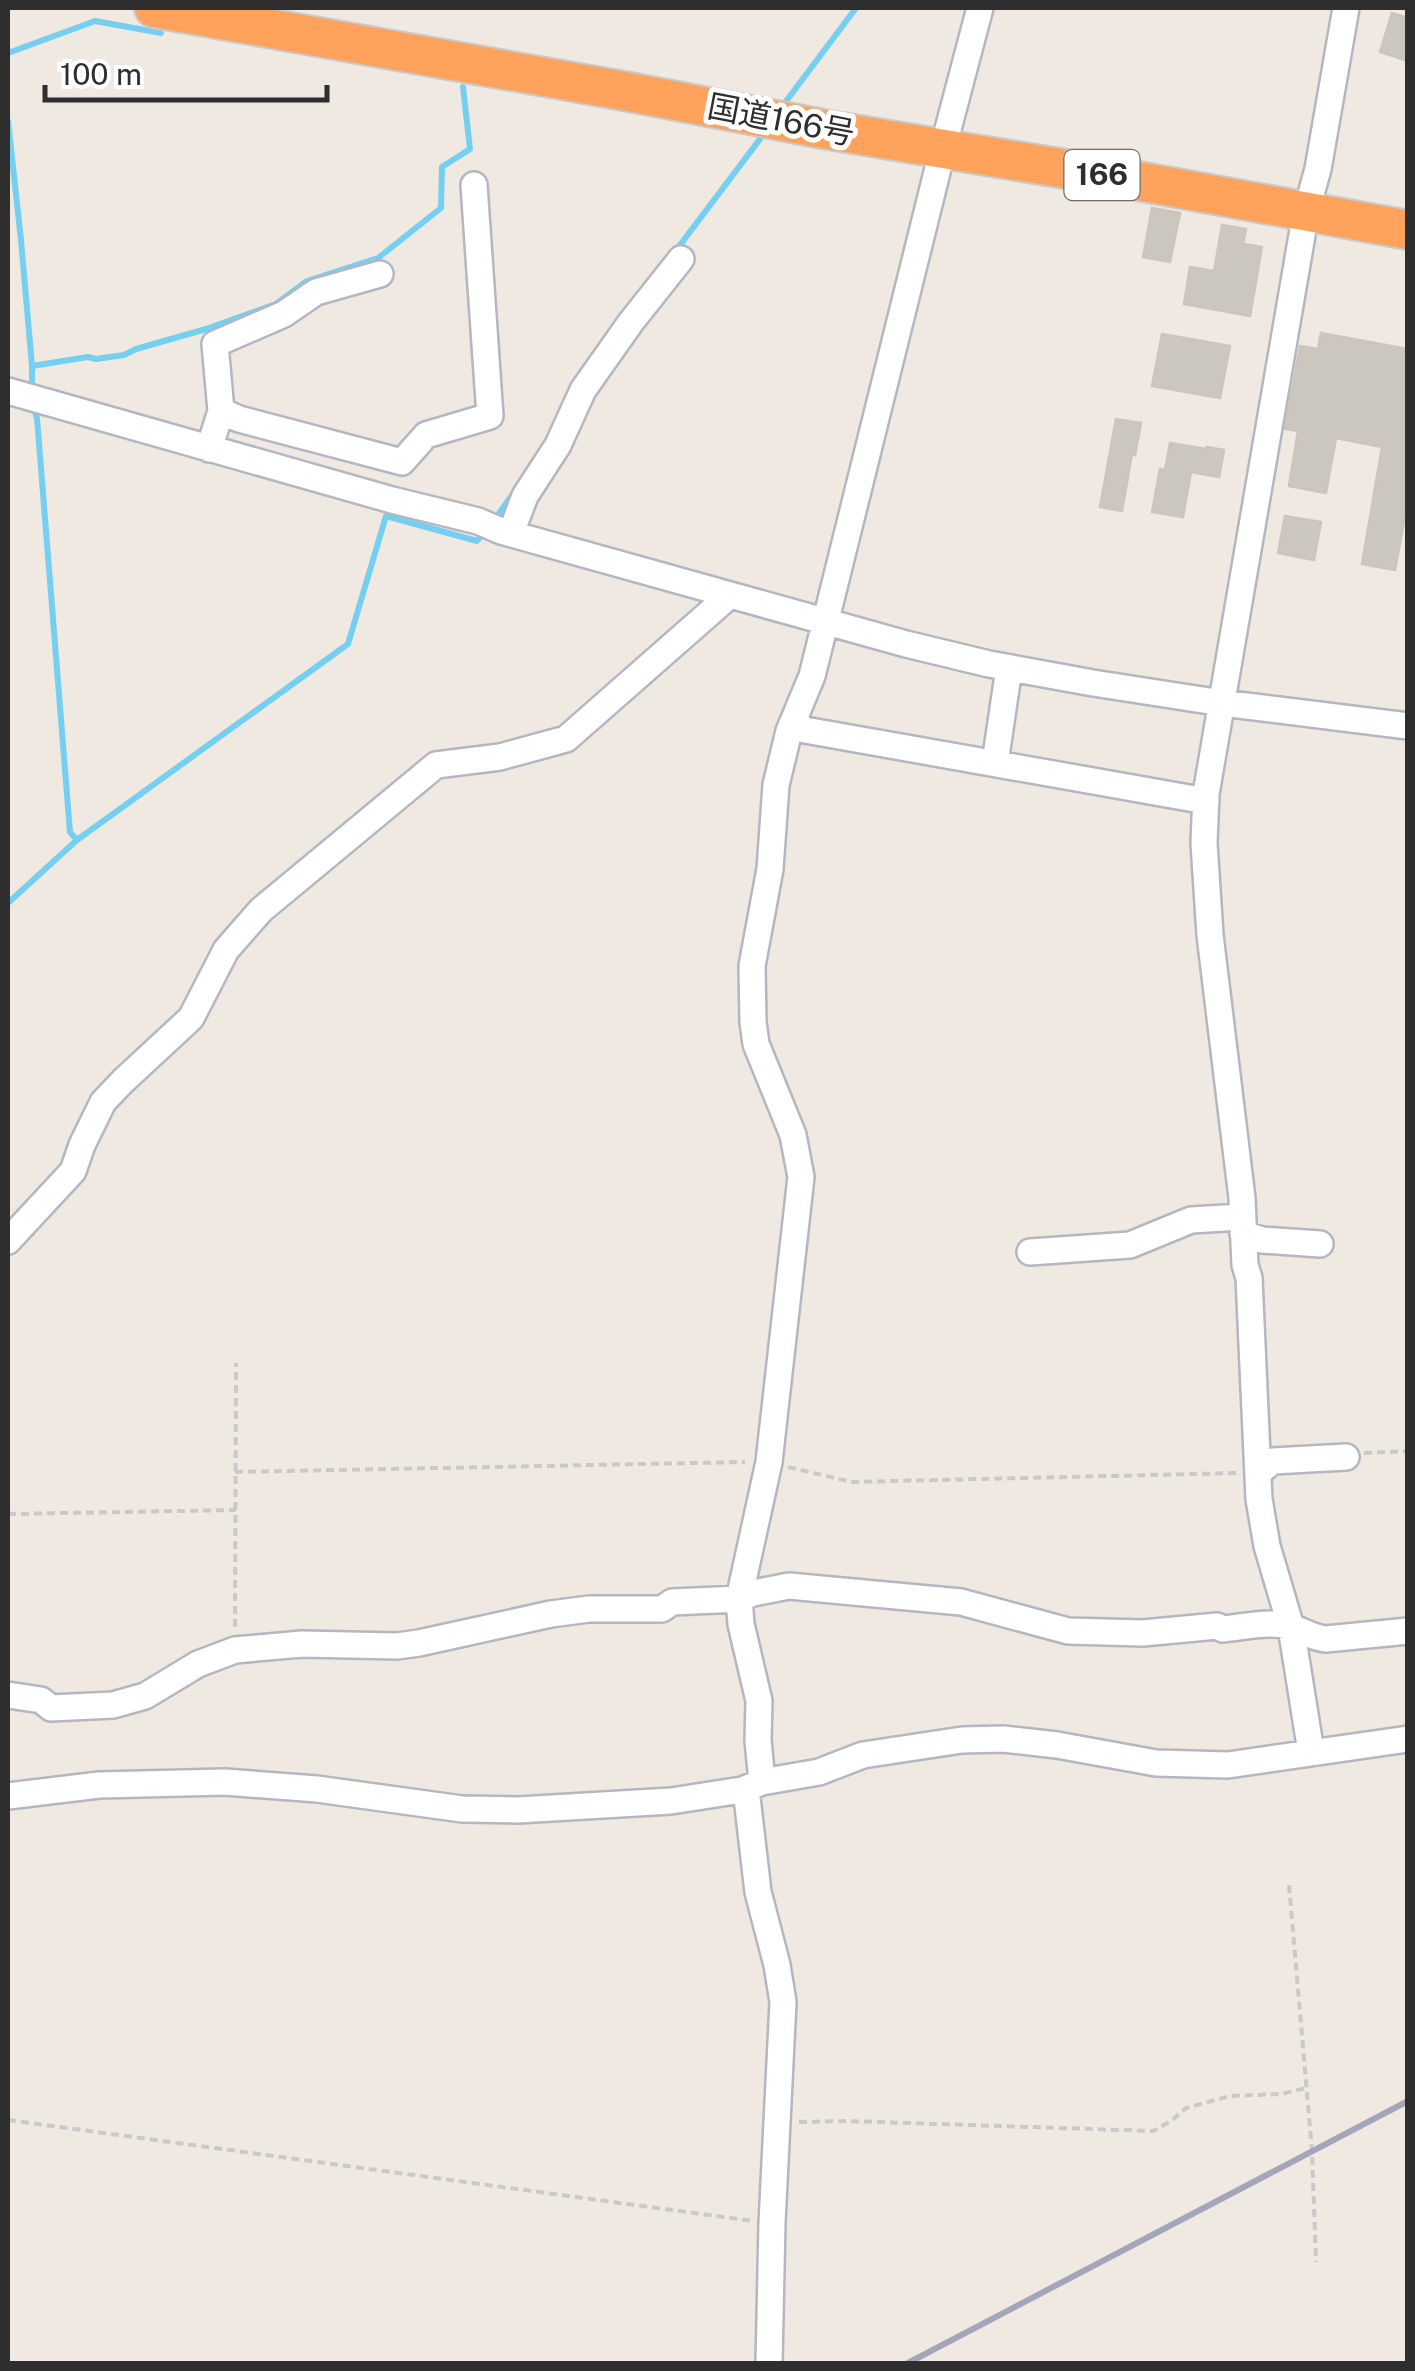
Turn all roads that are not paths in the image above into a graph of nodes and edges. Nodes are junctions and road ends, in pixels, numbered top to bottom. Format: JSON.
{"nodes":[{"id":1,"x":154,"y":8,"type":"edge"},
{"id":2,"x":980,"y":8,"type":"edge"},
{"id":3,"x":1346,"y":8,"type":"edge"},
{"id":4,"x":942,"y":148,"type":"junction"},
{"id":5,"x":474,"y":185,"type":"dead end"},
{"id":6,"x":1306,"y":212,"type":"junction"},
{"id":7,"x":1408,"y":230,"type":"edge"},
{"id":8,"x":682,"y":259,"type":"dead end"},
{"id":9,"x":380,"y":274,"type":"dead end"},
{"id":10,"x":14,"y":392,"type":"edge"},
{"id":11,"x":221,"y":411,"type":"junction"},
{"id":12,"x":210,"y":449,"type":"junction"},
{"id":13,"x":497,"y":528,"type":"junction"},
{"id":14,"x":730,"y":595,"type":"junction"},
{"id":15,"x":826,"y":621,"type":"junction"},
{"id":16,"x":1010,"y":668,"type":"junction"},
{"id":17,"x":1222,"y":703,"type":"junction"},
{"id":18,"x":793,"y":722,"type":"junction"},
{"id":19,"x":1408,"y":726,"type":"edge"},
{"id":20,"x":996,"y":763,"type":"junction"},
{"id":21,"x":1206,"y":800,"type":"junction"},
{"id":22,"x":1243,"y":1226,"type":"junction"},
{"id":23,"x":8,"y":1241,"type":"edge"},
{"id":24,"x":1320,"y":1244,"type":"dead end"},
{"id":25,"x":1030,"y":1252,"type":"dead end"},
{"id":26,"x":1346,"y":1457,"type":"road end"},
{"id":27,"x":1259,"y":1472,"type":"junction"},
{"id":28,"x":739,"y":1599,"type":"junction"},
{"id":29,"x":1291,"y":1627,"type":"junction"},
{"id":30,"x":1408,"y":1631,"type":"edge"},
{"id":31,"x":8,"y":1695,"type":"edge"},
{"id":32,"x":1408,"y":1739,"type":"edge"},
{"id":33,"x":1311,"y":1752,"type":"junction"},
{"id":34,"x":754,"y":1786,"type":"junction"},
{"id":35,"x":8,"y":1796,"type":"edge"},
{"id":36,"x":768,"y":2364,"type":"edge"}],
"edges":[{"from":1,"to":4,"type":"highway","name":"国道166号","number":"166"},
{"from":2,"to":4,"type":"street"},
{"from":3,"to":6,"type":"street"},
{"from":4,"to":6,"type":"highway","name":"国道166号","number":"166"},
{"from":4,"to":15,"type":"street"},
{"from":5,"to":11,"type":"street"},
{"from":6,"to":7,"type":"highway","name":"国道166号","number":"166"},
{"from":6,"to":17,"type":"street"},
{"from":8,"to":13,"type":"street"},
{"from":9,"to":11,"type":"street"},
{"from":10,"to":12,"type":"street"},
{"from":11,"to":12,"type":"street"},
{"from":12,"to":13,"type":"street"},
{"from":13,"to":14,"type":"street"},
{"from":14,"to":15,"type":"street"},
{"from":14,"to":23,"type":"street"},
{"from":15,"to":16,"type":"street"},
{"from":15,"to":18,"type":"street"},
{"from":16,"to":17,"type":"street"},
{"from":16,"to":20,"type":"street"},
{"from":17,"to":19,"type":"street"},
{"from":17,"to":21,"type":"street"},
{"from":18,"to":20,"type":"street"},
{"from":18,"to":28,"type":"street"},
{"from":20,"to":21,"type":"street"},
{"from":21,"to":22,"type":"street"},
{"from":22,"to":24,"type":"street"},
{"from":22,"to":25,"type":"street"},
{"from":22,"to":27,"type":"street"},
{"from":26,"to":27,"type":"street"},
{"from":27,"to":29,"type":"street"},
{"from":28,"to":29,"type":"street"},
{"from":28,"to":31,"type":"street"},
{"from":28,"to":34,"type":"street"},
{"from":29,"to":30,"type":"street"},
{"from":29,"to":33,"type":"street"},
{"from":32,"to":33,"type":"street"},
{"from":33,"to":34,"type":"street"},
{"from":34,"to":35,"type":"street"},
{"from":34,"to":36,"type":"street"}]}
